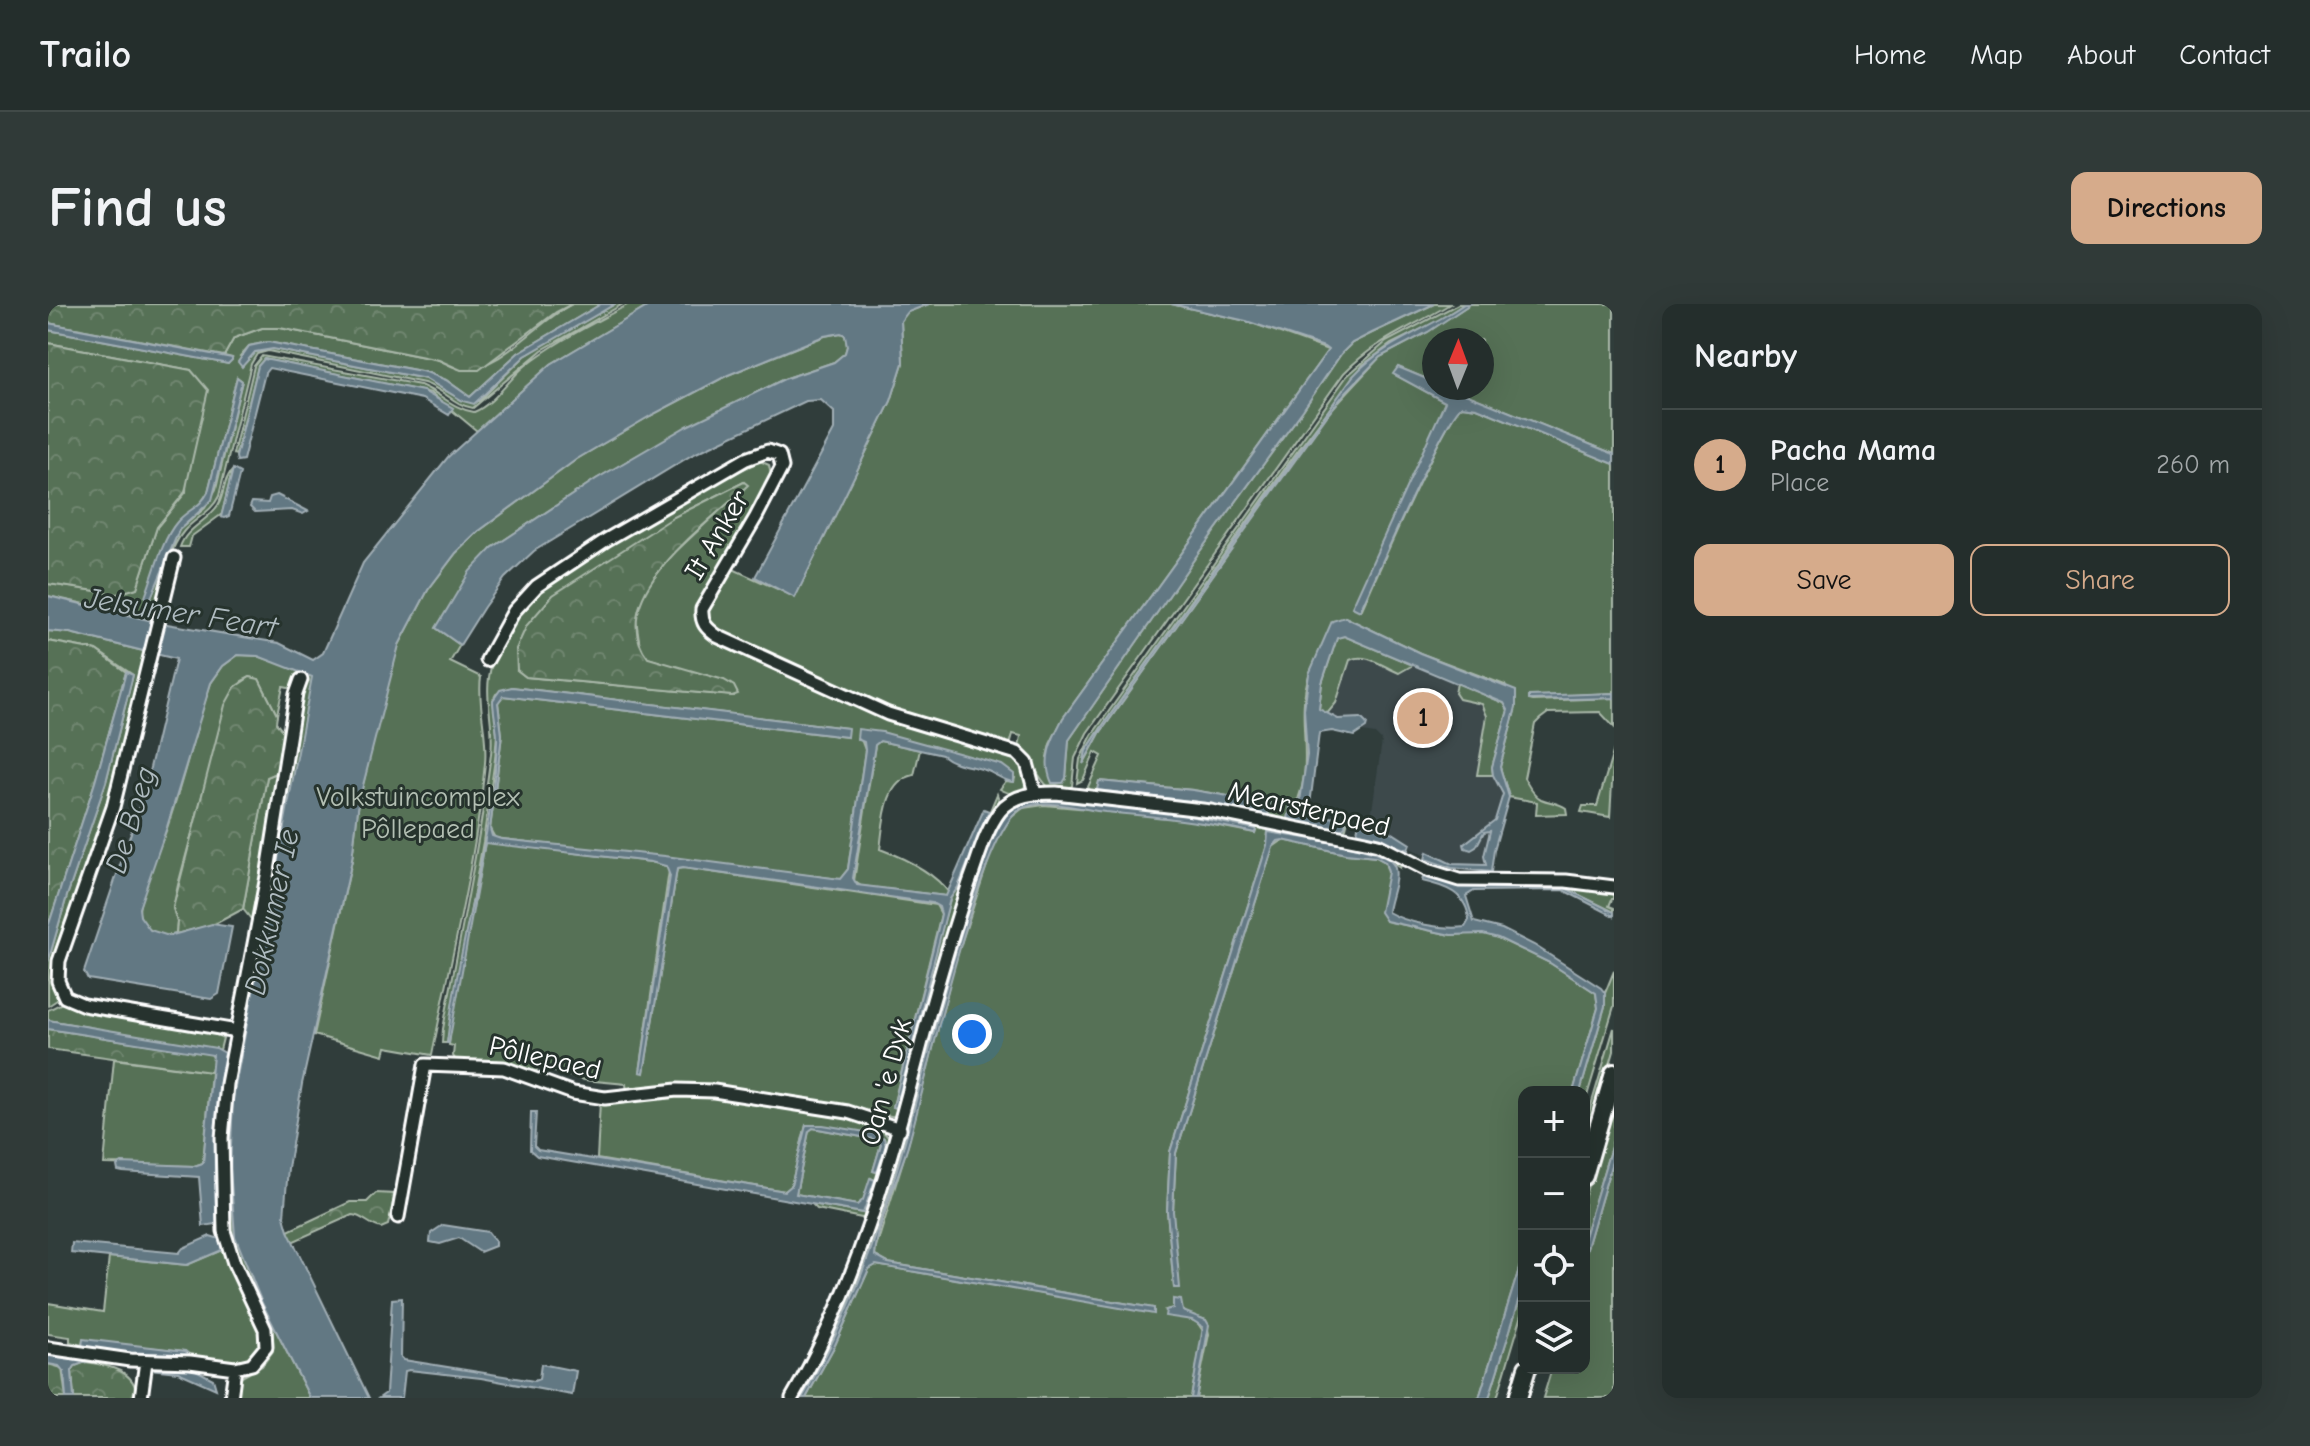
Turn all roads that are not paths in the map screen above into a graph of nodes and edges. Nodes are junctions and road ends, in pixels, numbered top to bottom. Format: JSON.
{"nodes":[{"id":1,"x":174,"y":558,"type":"dead end"},
{"id":2,"x":487,"y":660,"type":"dead end"},
{"id":3,"x":301,"y":680,"type":"dead end"},
{"id":4,"x":1035,"y":793,"type":"junction"},
{"id":5,"x":1614,"y":887,"type":"edge"},
{"id":6,"x":237,"y":1031,"type":"junction"},
{"id":7,"x":1614,"y":1073,"type":"edge"},
{"id":8,"x":900,"y":1129,"type":"junction"},
{"id":9,"x":1589,"y":1158,"type":"edge"},
{"id":10,"x":398,"y":1217,"type":"dead end"},
{"id":11,"x":48,"y":1348,"type":"edge"},
{"id":12,"x":146,"y":1361,"type":"junction"},
{"id":13,"x":235,"y":1368,"type":"junction"},
{"id":14,"x":1525,"y":1374,"type":"edge"},
{"id":15,"x":141,"y":1398,"type":"edge"},
{"id":16,"x":231,"y":1398,"type":"edge"},
{"id":17,"x":792,"y":1398,"type":"edge"},
{"id":18,"x":1518,"y":1398,"type":"edge"}],
"edges":[{"from":1,"to":6,"type":"street"},
{"from":2,"to":4,"type":"street","name":"It Anker"},
{"from":3,"to":6,"type":"street"},
{"from":4,"to":5,"type":"street","name":"Mearsterpaed"},
{"from":4,"to":8,"type":"street","name":"Oan 'e Dyk"},
{"from":6,"to":13,"type":"street"},
{"from":7,"to":9,"type":"main road"},
{"from":8,"to":10,"type":"street","name":"Pôllepaed"},
{"from":8,"to":17,"type":"street","name":"Oan 'e Dyk"},
{"from":11,"to":12,"type":"street"},
{"from":12,"to":13,"type":"street"},
{"from":12,"to":15,"type":"street"},
{"from":13,"to":16,"type":"street"},
{"from":14,"to":18,"type":"main road"}]}
